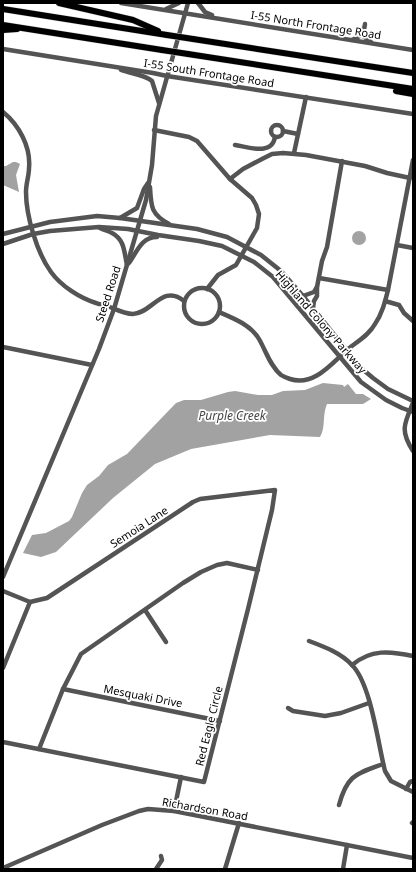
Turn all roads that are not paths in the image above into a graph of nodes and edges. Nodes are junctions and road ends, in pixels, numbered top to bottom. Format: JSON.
{"nodes":[{"id":1,"x":59,"y":3,"type":"edge"},
{"id":2,"x":121,"y":3,"type":"edge"},
{"id":3,"x":179,"y":3,"type":"edge"},
{"id":4,"x":188,"y":3,"type":"edge"},
{"id":5,"x":198,"y":3,"type":"edge"},
{"id":6,"x":3,"y":9,"type":"edge"},
{"id":7,"x":164,"y":9,"type":"junction"},
{"id":8,"x":185,"y":13,"type":"junction"},
{"id":9,"x":218,"y":18,"type":"junction"},
{"id":10,"x":3,"y":25,"type":"edge"},
{"id":11,"x":24,"y":28,"type":"junction"},
{"id":12,"x":3,"y":30,"type":"edge"},
{"id":13,"x":167,"y":35,"type":"junction"},
{"id":14,"x":352,"y":40,"type":"junction"},
{"id":15,"x":372,"y":43,"type":"junction"},
{"id":16,"x":3,"y":49,"type":"edge"},
{"id":17,"x":413,"y":50,"type":"edge"},
{"id":18,"x":114,"y":67,"type":"junction"},
{"id":19,"x":413,"y":73,"type":"edge"},
{"id":20,"x":167,"y":76,"type":"junction"},
{"id":21,"x":338,"y":78,"type":"junction"},
{"id":22,"x":413,"y":90,"type":"edge"},
{"id":23,"x":413,"y":94,"type":"edge"},
{"id":24,"x":306,"y":98,"type":"junction"},
{"id":25,"x":159,"y":103,"type":"junction"},
{"id":26,"x":3,"y":112,"type":"edge"},
{"id":27,"x":413,"y":114,"type":"edge"},
{"id":28,"x":154,"y":130,"type":"junction"},
{"id":29,"x":283,"y":131,"type":"junction"},
{"id":30,"x":298,"y":134,"type":"junction"},
{"id":31,"x":275,"y":137,"type":"junction"},
{"id":32,"x":235,"y":145,"type":"dead end"},
{"id":33,"x":294,"y":153,"type":"junction"},
{"id":34,"x":413,"y":160,"type":"edge"},
{"id":35,"x":342,"y":161,"type":"junction"},
{"id":36,"x":410,"y":178,"type":"junction"},
{"id":37,"x":230,"y":179,"type":"junction"},
{"id":38,"x":150,"y":180,"type":"junction"},
{"id":39,"x":411,"y":186,"type":"edge"},
{"id":40,"x":120,"y":218,"type":"junction"},
{"id":41,"x":140,"y":221,"type":"junction"},
{"id":42,"x":171,"y":225,"type":"junction"},
{"id":43,"x":31,"y":226,"type":"junction"},
{"id":44,"x":99,"y":227,"type":"junction"},
{"id":45,"x":137,"y":231,"type":"junction"},
{"id":46,"x":3,"y":234,"type":"edge"},
{"id":47,"x":33,"y":234,"type":"junction"},
{"id":48,"x":168,"y":236,"type":"junction"},
{"id":49,"x":3,"y":244,"type":"edge"},
{"id":50,"x":397,"y":245,"type":"junction"},
{"id":51,"x":247,"y":246,"type":"junction"},
{"id":52,"x":413,"y":248,"type":"edge"},
{"id":53,"x":242,"y":255,"type":"junction"},
{"id":54,"x":127,"y":266,"type":"junction"},
{"id":55,"x":319,"y":278,"type":"junction"},
{"id":56,"x":317,"y":287,"type":"junction"},
{"id":57,"x":207,"y":289,"type":"junction"},
{"id":58,"x":388,"y":290,"type":"junction"},
{"id":59,"x":303,"y":296,"type":"junction"},
{"id":60,"x":184,"y":300,"type":"junction"},
{"id":61,"x":385,"y":301,"type":"junction"},
{"id":62,"x":313,"y":308,"type":"junction"},
{"id":63,"x":114,"y":309,"type":"junction"},
{"id":64,"x":219,"y":312,"type":"junction"},
{"id":65,"x":413,"y":321,"type":"edge"},
{"id":66,"x":3,"y":347,"type":"edge"},
{"id":67,"x":347,"y":350,"type":"junction"},
{"id":68,"x":339,"y":358,"type":"junction"},
{"id":69,"x":92,"y":365,"type":"junction"},
{"id":70,"x":413,"y":402,"type":"edge"},
{"id":71,"x":411,"y":411,"type":"edge"},
{"id":72,"x":413,"y":451,"type":"edge"},
{"id":73,"x":272,"y":510,"type":"joint"},
{"id":74,"x":258,"y":570,"type":"junction"},
{"id":75,"x":3,"y":577,"type":"edge"},
{"id":76,"x":3,"y":591,"type":"edge"},
{"id":77,"x":30,"y":602,"type":"junction"},
{"id":78,"x":144,"y":610,"type":"junction"},
{"id":79,"x":310,"y":641,"type":"dead end"},
{"id":80,"x":166,"y":642,"type":"dead end"},
{"id":81,"x":413,"y":656,"type":"edge"},
{"id":82,"x":352,"y":665,"type":"junction"},
{"id":83,"x":3,"y":668,"type":"edge"},
{"id":84,"x":63,"y":689,"type":"junction"},
{"id":85,"x":369,"y":703,"type":"junction"},
{"id":86,"x":288,"y":708,"type":"dead end"},
{"id":87,"x":220,"y":721,"type":"junction"},
{"id":88,"x":3,"y":742,"type":"edge"},
{"id":89,"x":39,"y":749,"type":"junction"},
{"id":90,"x":383,"y":764,"type":"junction"},
{"id":91,"x":181,"y":777,"type":"junction"},
{"id":92,"x":413,"y":781,"type":"edge"},
{"id":93,"x":406,"y":789,"type":"junction"},
{"id":94,"x":413,"y":792,"type":"edge"},
{"id":95,"x":339,"y":806,"type":"dead end"},
{"id":96,"x":174,"y":811,"type":"junction"},
{"id":97,"x":239,"y":823,"type":"junction"},
{"id":98,"x":347,"y":845,"type":"junction"},
{"id":99,"x":161,"y":856,"type":"dead end"},
{"id":100,"x":413,"y":858,"type":"edge"},
{"id":101,"x":3,"y":868,"type":"edge"},
{"id":102,"x":156,"y":869,"type":"edge"},
{"id":103,"x":225,"y":869,"type":"edge"},
{"id":104,"x":343,"y":869,"type":"edge"}],
"edges":[{"from":1,"to":13,"type":"highway"},
{"from":2,"to":7,"type":"street","name":"I-55 North Frontage Road"},
{"from":3,"to":7,"type":"street"},
{"from":4,"to":8,"type":"street","name":"Steed Road"},
{"from":5,"to":9,"type":"street"},
{"from":6,"to":13,"type":"highway"},
{"from":7,"to":8,"type":"street","name":"I-55 North Frontage Road"},
{"from":8,"to":9,"type":"street","name":"I-55 North Frontage Road"},
{"from":8,"to":20,"type":"street","name":"Steed Road"},
{"from":9,"to":14,"type":"street","name":"I-55 North Frontage Road"},
{"from":10,"to":11,"type":"highway"},
{"from":11,"to":12,"type":"highway"},
{"from":11,"to":21,"type":"highway","bridge":true},
{"from":13,"to":19,"type":"highway","bridge":true},
{"from":14,"to":15,"type":"street","name":"I-55 North Frontage Road"},
{"from":14,"to":15,"type":"street"},
{"from":15,"to":17,"type":"street","name":"I-55 North Frontage Road"},
{"from":16,"to":18,"type":"street","name":"I-55 South Frontage Road"},
{"from":18,"to":20,"type":"street","name":"I-55 South Frontage Road"},
{"from":18,"to":25,"type":"street"},
{"from":20,"to":24,"type":"street","name":"I-55 South Frontage Road"},
{"from":20,"to":25,"type":"street","name":"Steed Road"},
{"from":21,"to":22,"type":"highway"},
{"from":21,"to":23,"type":"highway"},
{"from":24,"to":27,"type":"street","name":"I-55 South Frontage Road"},
{"from":24,"to":30,"type":"street"},
{"from":25,"to":28,"type":"street","name":"Steed Road"},
{"from":26,"to":43,"type":"street"},
{"from":28,"to":37,"type":"street"},
{"from":28,"to":38,"type":"street","name":"Steed Road"},
{"from":29,"to":30,"type":"street"},
{"from":29,"to":31,"type":"street"},
{"from":29,"to":31,"type":"street"},
{"from":30,"to":33,"type":"street"},
{"from":31,"to":32,"type":"street"},
{"from":33,"to":35,"type":"street"},
{"from":33,"to":37,"type":"street"},
{"from":34,"to":36,"type":"street"},
{"from":35,"to":36,"type":"street"},
{"from":35,"to":55,"type":"street"},
{"from":36,"to":39,"type":"street"},
{"from":37,"to":51,"type":"street"},
{"from":38,"to":40,"type":"street"},
{"from":38,"to":41,"type":"street","name":"Steed Road"},
{"from":38,"to":42,"type":"street"},
{"from":39,"to":50,"type":"street"},
{"from":40,"to":41,"type":"street","name":"Highland Colony Parkway"},
{"from":40,"to":43,"type":"street","name":"Highland Colony Parkway"},
{"from":41,"to":42,"type":"street","name":"Highland Colony Parkway"},
{"from":41,"to":45,"type":"street","name":"Steed Road"},
{"from":42,"to":51,"type":"street","name":"Highland Colony Parkway"},
{"from":43,"to":46,"type":"street","name":"Highland Colony Parkway"},
{"from":43,"to":47,"type":"street"},
{"from":44,"to":45,"type":"street","name":"Highland Colony Parkway"},
{"from":44,"to":47,"type":"street","name":"Highland Colony Parkway"},
{"from":44,"to":54,"type":"street"},
{"from":45,"to":48,"type":"street","name":"Highland Colony Parkway"},
{"from":45,"to":54,"type":"street","name":"Steed Road"},
{"from":47,"to":49,"type":"street","name":"Highland Colony Parkway"},
{"from":47,"to":63,"type":"street"},
{"from":48,"to":53,"type":"street","name":"Highland Colony Parkway"},
{"from":48,"to":54,"type":"street"},
{"from":50,"to":52,"type":"street"},
{"from":50,"to":58,"type":"street"},
{"from":51,"to":53,"type":"street"},
{"from":51,"to":59,"type":"street","name":"Highland Colony Parkway"},
{"from":53,"to":57,"type":"street"},
{"from":53,"to":68,"type":"street","name":"Highland Colony Parkway"},
{"from":54,"to":63,"type":"street","name":"Steed Road"},
{"from":55,"to":56,"type":"street"},
{"from":55,"to":58,"type":"street"},
{"from":56,"to":59,"type":"street"},
{"from":56,"to":62,"type":"street"},
{"from":57,"to":60,"type":"street"},
{"from":57,"to":64,"type":"street"},
{"from":58,"to":61,"type":"street"},
{"from":59,"to":62,"type":"street","name":"Highland Colony Parkway"},
{"from":60,"to":63,"type":"street"},
{"from":60,"to":64,"type":"street"},
{"from":61,"to":65,"type":"street"},
{"from":61,"to":67,"type":"street"},
{"from":62,"to":67,"type":"street","name":"Highland Colony Parkway"},
{"from":63,"to":69,"type":"street","name":"Steed Road"},
{"from":64,"to":68,"type":"street"},
{"from":66,"to":69,"type":"street"},
{"from":67,"to":68,"type":"street"},
{"from":67,"to":70,"type":"street","name":"Highland Colony Parkway"},
{"from":68,"to":71,"type":"street","name":"Highland Colony Parkway"},
{"from":69,"to":75,"type":"street","name":"Steed Road"},
{"from":70,"to":71,"type":"street"},
{"from":71,"to":72,"type":"street"},
{"from":73,"to":74,"type":"street","name":"Red Eagle Circle"},
{"from":73,"to":77,"type":"street","name":"Semoia Lane"},
{"from":74,"to":78,"type":"street"},
{"from":74,"to":87,"type":"street","name":"Red Eagle Circle"},
{"from":76,"to":77,"type":"street"},
{"from":77,"to":83,"type":"street"},
{"from":78,"to":80,"type":"street"},
{"from":78,"to":84,"type":"street"},
{"from":79,"to":82,"type":"street"},
{"from":81,"to":82,"type":"street"},
{"from":82,"to":85,"type":"street"},
{"from":84,"to":87,"type":"street","name":"Mesquaki Drive"},
{"from":84,"to":89,"type":"street"},
{"from":85,"to":86,"type":"street"},
{"from":85,"to":90,"type":"street"},
{"from":87,"to":91,"type":"street","name":"Red Eagle Circle"},
{"from":88,"to":89,"type":"street","name":"Red Eagle Circle"},
{"from":89,"to":91,"type":"street","name":"Red Eagle Circle"},
{"from":90,"to":93,"type":"street"},
{"from":90,"to":95,"type":"street"},
{"from":91,"to":96,"type":"street"},
{"from":92,"to":93,"type":"street"},
{"from":93,"to":94,"type":"street"},
{"from":96,"to":97,"type":"street","name":"Richardson Road"},
{"from":96,"to":101,"type":"street","name":"Richardson Road"},
{"from":97,"to":98,"type":"street","name":"Richardson Road"},
{"from":97,"to":103,"type":"street"},
{"from":98,"to":100,"type":"street","name":"Richardson Road"},
{"from":98,"to":104,"type":"street"},
{"from":99,"to":102,"type":"street"}]}
